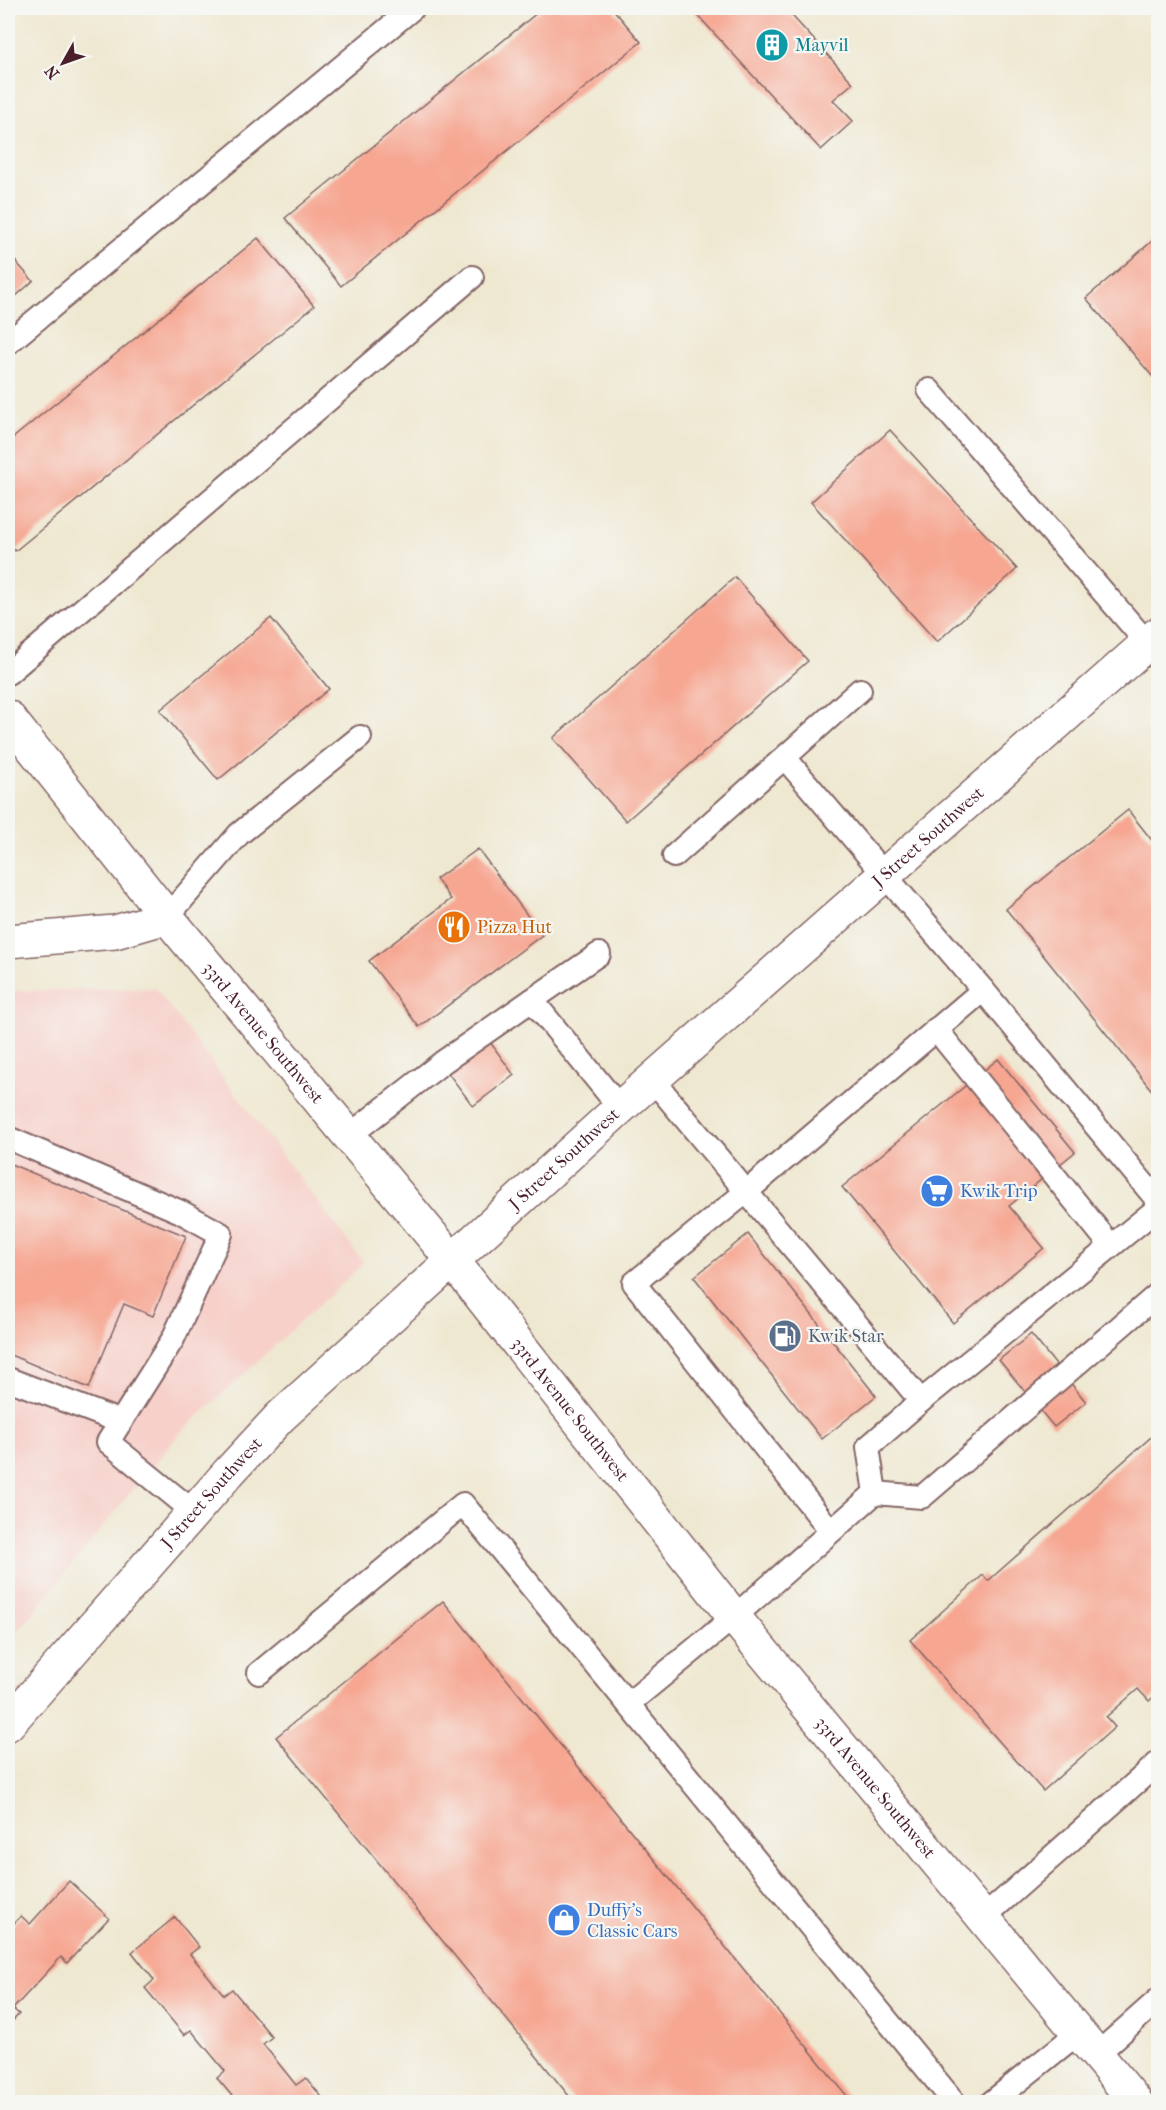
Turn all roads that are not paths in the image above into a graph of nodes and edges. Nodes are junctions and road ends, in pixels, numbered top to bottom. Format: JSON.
{"nodes":[{"id":1,"x":413,"y":8,"type":"edge"},
{"id":2,"x":472,"y":277,"type":"dead end"},
{"id":3,"x":8,"y":343,"type":"edge"},
{"id":4,"x":929,"y":390,"type":"dead end"},
{"id":5,"x":1153,"y":639,"type":"edge"},
{"id":6,"x":8,"y":673,"type":"edge"},
{"id":7,"x":860,"y":690,"type":"dead end"},
{"id":8,"x":8,"y":717,"type":"edge"},
{"id":9,"x":360,"y":737,"type":"dead end"},
{"id":10,"x":784,"y":759,"type":"junction"},
{"id":11,"x":674,"y":856,"type":"dead end"},
{"id":12,"x":885,"y":875,"type":"junction"},
{"id":13,"x":166,"y":917,"type":"junction"},
{"id":14,"x":8,"y":941,"type":"edge"},
{"id":15,"x":599,"y":954,"type":"dead end"},
{"id":16,"x":983,"y":990,"type":"junction"},
{"id":17,"x":532,"y":1000,"type":"junction"},
{"id":18,"x":936,"y":1029,"type":"junction"},
{"id":19,"x":653,"y":1080,"type":"junction"},
{"id":20,"x":620,"y":1108,"type":"junction"},
{"id":21,"x":350,"y":1135,"type":"junction"},
{"id":22,"x":8,"y":1138,"type":"edge"},
{"id":23,"x":746,"y":1192,"type":"junction"},
{"id":24,"x":1158,"y":1201,"type":"edge"},
{"id":25,"x":1158,"y":1208,"type":"edge"},
{"id":26,"x":1111,"y":1246,"type":"junction"},
{"id":27,"x":453,"y":1261,"type":"junction"},
{"id":28,"x":1158,"y":1294,"type":"edge"},
{"id":29,"x":8,"y":1378,"type":"edge"},
{"id":30,"x":921,"y":1401,"type":"junction"},
{"id":31,"x":121,"y":1422,"type":"junction"},
{"id":32,"x":875,"y":1493,"type":"junction"},
{"id":33,"x":194,"y":1512,"type":"junction"},
{"id":34,"x":831,"y":1531,"type":"junction"},
{"id":35,"x":734,"y":1617,"type":"junction"},
{"id":36,"x":259,"y":1673,"type":"dead end"},
{"id":37,"x":628,"y":1704,"type":"junction"},
{"id":38,"x":8,"y":1724,"type":"edge"},
{"id":39,"x":1158,"y":1764,"type":"edge"},
{"id":40,"x":983,"y":1918,"type":"junction"},
{"id":41,"x":1158,"y":2000,"type":"edge"},
{"id":42,"x":1087,"y":2044,"type":"junction"},
{"id":43,"x":954,"y":2103,"type":"edge"},
{"id":44,"x":992,"y":2103,"type":"edge"},
{"id":45,"x":1136,"y":2103,"type":"edge"}],
"edges":[{"from":1,"to":3,"type":"lane"},
{"from":2,"to":6,"type":"lane"},
{"from":4,"to":5,"type":"lane"},
{"from":5,"to":12,"type":"street","name":"J Street Southwest"},
{"from":7,"to":10,"type":"lane"},
{"from":8,"to":13,"type":"street","name":"33rd Avenue Southwest"},
{"from":9,"to":13,"type":"lane"},
{"from":10,"to":11,"type":"lane"},
{"from":10,"to":12,"type":"lane"},
{"from":12,"to":16,"type":"lane"},
{"from":12,"to":19,"type":"street","name":"J Street Southwest"},
{"from":13,"to":14,"type":"street"},
{"from":13,"to":21,"type":"street","name":"33rd Avenue Southwest"},
{"from":15,"to":17,"type":"lane"},
{"from":16,"to":18,"type":"lane"},
{"from":16,"to":24,"type":"lane"},
{"from":17,"to":20,"type":"lane"},
{"from":17,"to":21,"type":"lane"},
{"from":18,"to":23,"type":"lane"},
{"from":18,"to":26,"type":"lane"},
{"from":19,"to":20,"type":"street","name":"J Street Southwest"},
{"from":19,"to":23,"type":"lane"},
{"from":20,"to":27,"type":"street","name":"J Street Southwest"},
{"from":21,"to":27,"type":"street","name":"33rd Avenue Southwest"},
{"from":22,"to":31,"type":"lane"},
{"from":23,"to":30,"type":"lane"},
{"from":23,"to":34,"type":"lane"},
{"from":25,"to":26,"type":"lane"},
{"from":26,"to":30,"type":"lane"},
{"from":27,"to":33,"type":"street","name":"J Street Southwest"},
{"from":27,"to":35,"type":"street","name":"33rd Avenue Southwest"},
{"from":28,"to":32,"type":"lane"},
{"from":29,"to":31,"type":"lane"},
{"from":30,"to":32,"type":"lane"},
{"from":31,"to":33,"type":"lane"},
{"from":32,"to":34,"type":"lane"},
{"from":33,"to":38,"type":"street","name":"J Street Southwest"},
{"from":34,"to":35,"type":"lane"},
{"from":35,"to":37,"type":"lane"},
{"from":35,"to":40,"type":"street","name":"33rd Avenue Southwest"},
{"from":36,"to":37,"type":"lane"},
{"from":37,"to":43,"type":"lane"},
{"from":39,"to":40,"type":"lane"},
{"from":40,"to":42,"type":"street","name":"33rd Avenue Southwest"},
{"from":41,"to":42,"type":"lane"},
{"from":42,"to":44,"type":"lane"},
{"from":42,"to":45,"type":"street","name":"33rd Avenue Southwest"}]}
